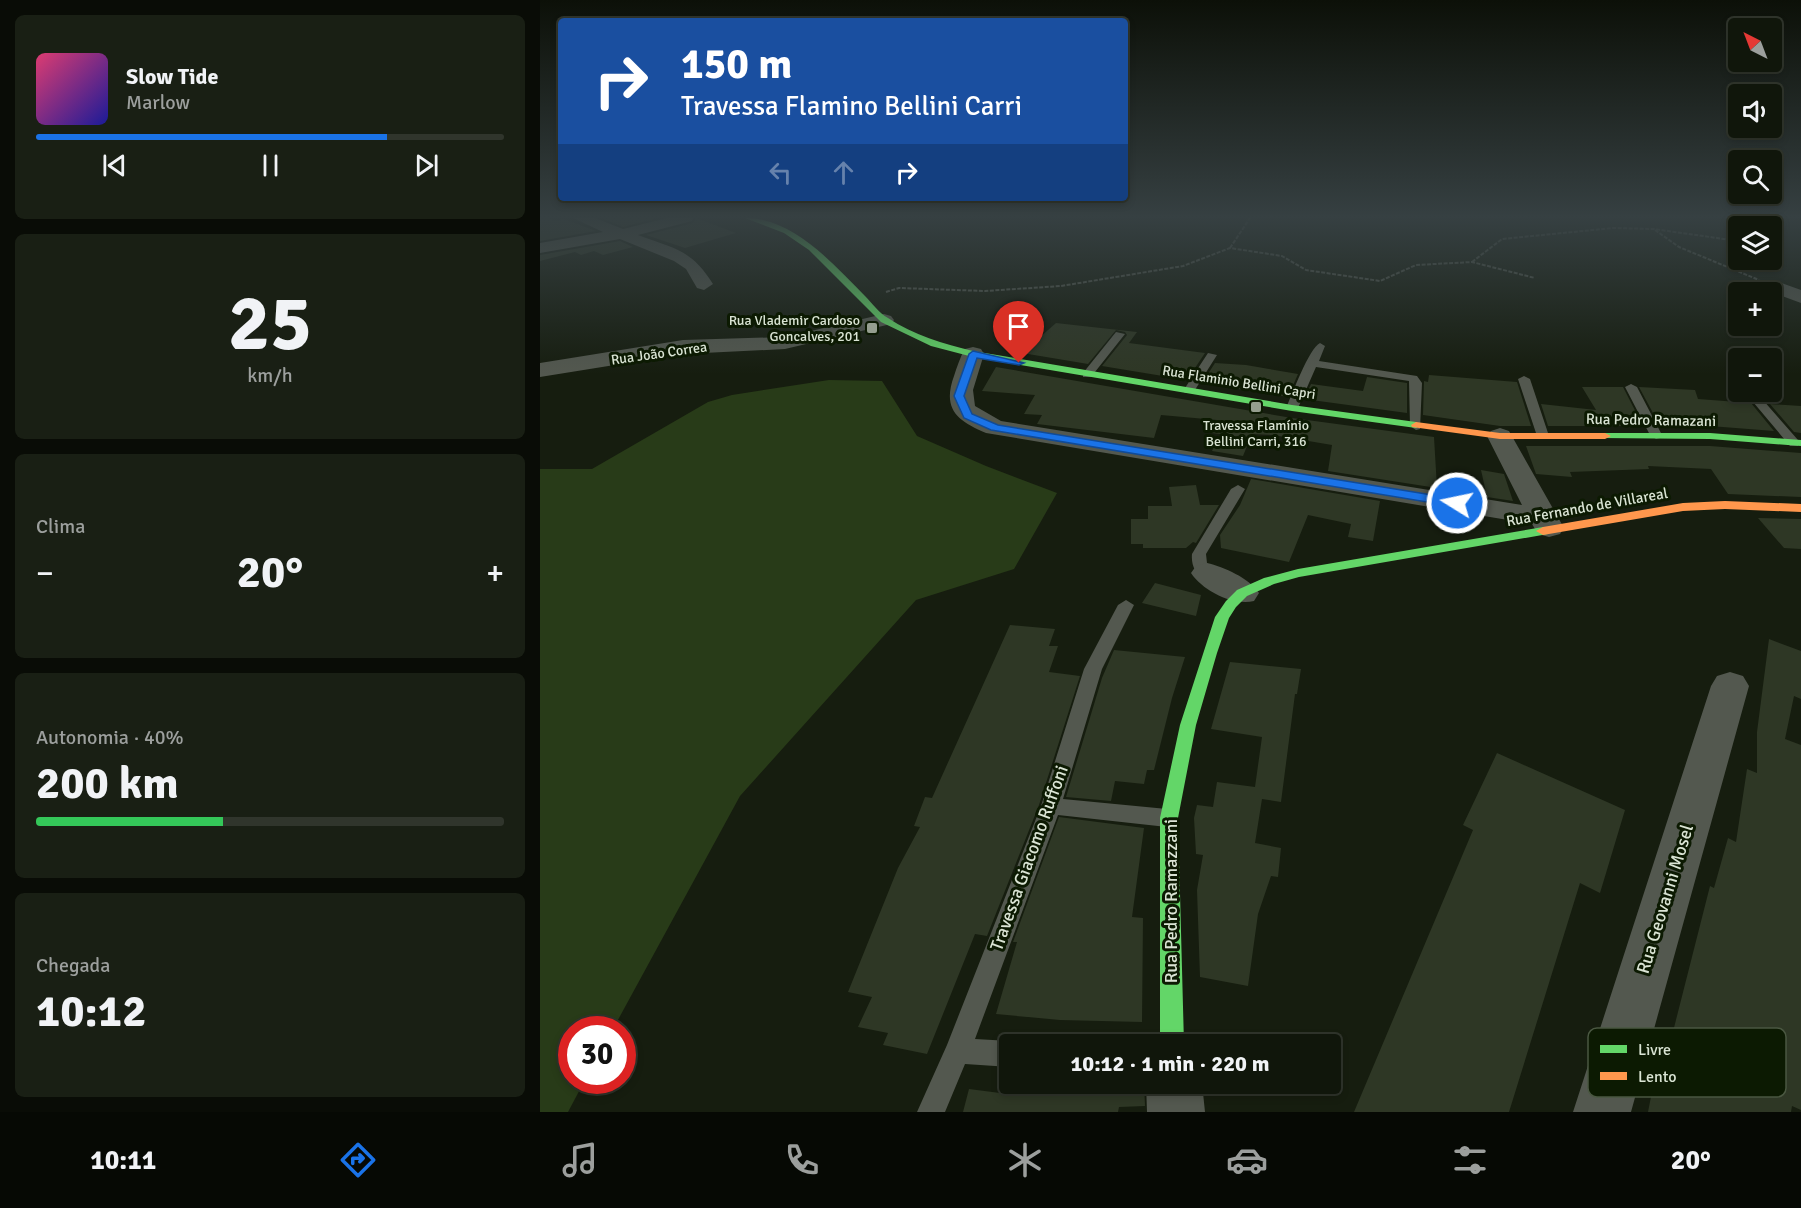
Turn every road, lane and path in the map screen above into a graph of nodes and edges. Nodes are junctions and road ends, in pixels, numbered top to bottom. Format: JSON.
{"nodes":[{"id":1,"x":695,"y":270,"type":"edge"},
{"id":2,"x":832,"y":270,"type":"edge"},
{"id":3,"x":1159,"y":270,"type":"edge"},
{"id":4,"x":1306,"y":270,"type":"edge"},
{"id":5,"x":1406,"y":270,"type":"edge"},
{"id":6,"x":1503,"y":270,"type":"edge"},
{"id":7,"x":1735,"y":270,"type":"edge"},
{"id":8,"x":1535,"y":278,"type":"dead end"},
{"id":9,"x":1764,"y":282,"type":"edge"},
{"id":10,"x":704,"y":284,"type":"dead end"},
{"id":11,"x":1782,"y":289,"type":"edge"},
{"id":12,"x":1801,"y":297,"type":"edge"},
{"id":13,"x":861,"y":298,"type":"junction"},
{"id":14,"x":884,"y":320,"type":"junction"},
{"id":15,"x":1120,"y":334,"type":"dead end"},
{"id":16,"x":1320,"y":346,"type":"dead end"},
{"id":17,"x":973,"y":354,"type":"junction"},
{"id":18,"x":1212,"y":355,"type":"dead end"},
{"id":19,"x":1312,"y":363,"type":"junction"},
{"id":20,"x":540,"y":370,"type":"edge"},
{"id":21,"x":1087,"y":375,"type":"junction"},
{"id":22,"x":1524,"y":379,"type":"dead end"},
{"id":23,"x":1630,"y":387,"type":"dead end"},
{"id":24,"x":1189,"y":391,"type":"junction"},
{"id":25,"x":1760,"y":402,"type":"edge"},
{"id":26,"x":1292,"y":408,"type":"junction"},
{"id":27,"x":1416,"y":426,"type":"junction"},
{"id":28,"x":1656,"y":435,"type":"junction"},
{"id":29,"x":1500,"y":436,"type":"junction"},
{"id":30,"x":1543,"y":436,"type":"junction"},
{"id":31,"x":1798,"y":443,"type":"edge"},
{"id":32,"x":1238,"y":489,"type":"dead end"},
{"id":33,"x":1801,"y":508,"type":"edge"},
{"id":34,"x":1546,"y":523,"type":"junction"},
{"id":35,"x":1207,"y":573,"type":"joint"},
{"id":36,"x":1242,"y":593,"type":"junction"},
{"id":37,"x":1126,"y":605,"type":"dead end"},
{"id":38,"x":1730,"y":686,"type":"dead end"},
{"id":39,"x":1051,"y":806,"type":"junction"},
{"id":40,"x":1169,"y":818,"type":"junction"},
{"id":41,"x":1627,"y":1028,"type":"edge"},
{"id":42,"x":1172,"y":1034,"type":"edge"},
{"id":43,"x":958,"y":1051,"type":"junction"},
{"id":44,"x":999,"y":1053,"type":"edge"},
{"id":45,"x":1175,"y":1094,"type":"edge"},
{"id":46,"x":1607,"y":1097,"type":"edge"},
{"id":47,"x":931,"y":1112,"type":"edge"},
{"id":48,"x":1176,"y":1112,"type":"edge"},
{"id":49,"x":1602,"y":1112,"type":"edge"}],
"edges":[{"from":1,"to":10,"type":"street"},
{"from":2,"to":13,"type":"street","name":"Rua Flaminio Bellini Capri"},
{"from":3,"to":13,"type":"path"},
{"from":4,"to":5,"type":"path"},
{"from":6,"to":8,"type":"path"},
{"from":7,"to":9,"type":"path"},
{"from":11,"to":12,"type":"street"},
{"from":13,"to":14,"type":"street","name":"Rua Flaminio Bellini Capri"},
{"from":14,"to":17,"type":"street","name":"Rua Flaminio Bellini Capri"},
{"from":14,"to":20,"type":"street","name":"Rua João Correa"},
{"from":15,"to":21,"type":"lane"},
{"from":16,"to":19,"type":"lane"},
{"from":17,"to":21,"type":"street","name":"Rua Flaminio Bellini Capri"},
{"from":17,"to":34,"type":"street"},
{"from":18,"to":24,"type":"lane"},
{"from":19,"to":26,"type":"lane"},
{"from":19,"to":27,"type":"lane"},
{"from":21,"to":24,"type":"street","name":"Rua Flaminio Bellini Capri"},
{"from":22,"to":30,"type":"lane"},
{"from":23,"to":28,"type":"lane"},
{"from":24,"to":26,"type":"street","name":"Rua Flaminio Bellini Capri"},
{"from":25,"to":31,"type":"lane"},
{"from":26,"to":27,"type":"street","name":"Rua Flaminio Bellini Capri"},
{"from":27,"to":29,"type":"street","name":"Rua Flaminio Bellini Capri"},
{"from":28,"to":30,"type":"street","name":"Rua Pedro Ramazani"},
{"from":28,"to":31,"type":"street","name":"Rua Pedro Ramazani"},
{"from":29,"to":30,"type":"street","name":"Rua Pedro Ramazani"},
{"from":29,"to":34,"type":"street"},
{"from":32,"to":35,"type":"lane"},
{"from":33,"to":34,"type":"street","name":"Rua Fernando de Villareal"},
{"from":34,"to":36,"type":"street","name":"Rua Fernando de Villareal"},
{"from":35,"to":36,"type":"street"},
{"from":36,"to":40,"type":"street","name":"Rua Pedro Ramazzani"},
{"from":37,"to":39,"type":"lane","name":"Travessa Giacomo Ruffoni"},
{"from":38,"to":41,"type":"street","name":"Rua Geovanni Mosel"},
{"from":39,"to":40,"type":"lane"},
{"from":39,"to":43,"type":"lane","name":"Travessa Giacomo Ruffoni"},
{"from":40,"to":42,"type":"street","name":"Rua Pedro Ramazzani"},
{"from":43,"to":44,"type":"lane"},
{"from":43,"to":47,"type":"lane","name":"Travessa Giacomo Ruffoni"},
{"from":45,"to":48,"type":"street"},
{"from":46,"to":49,"type":"street","name":"Rua Geovanni Mosel"}]}
